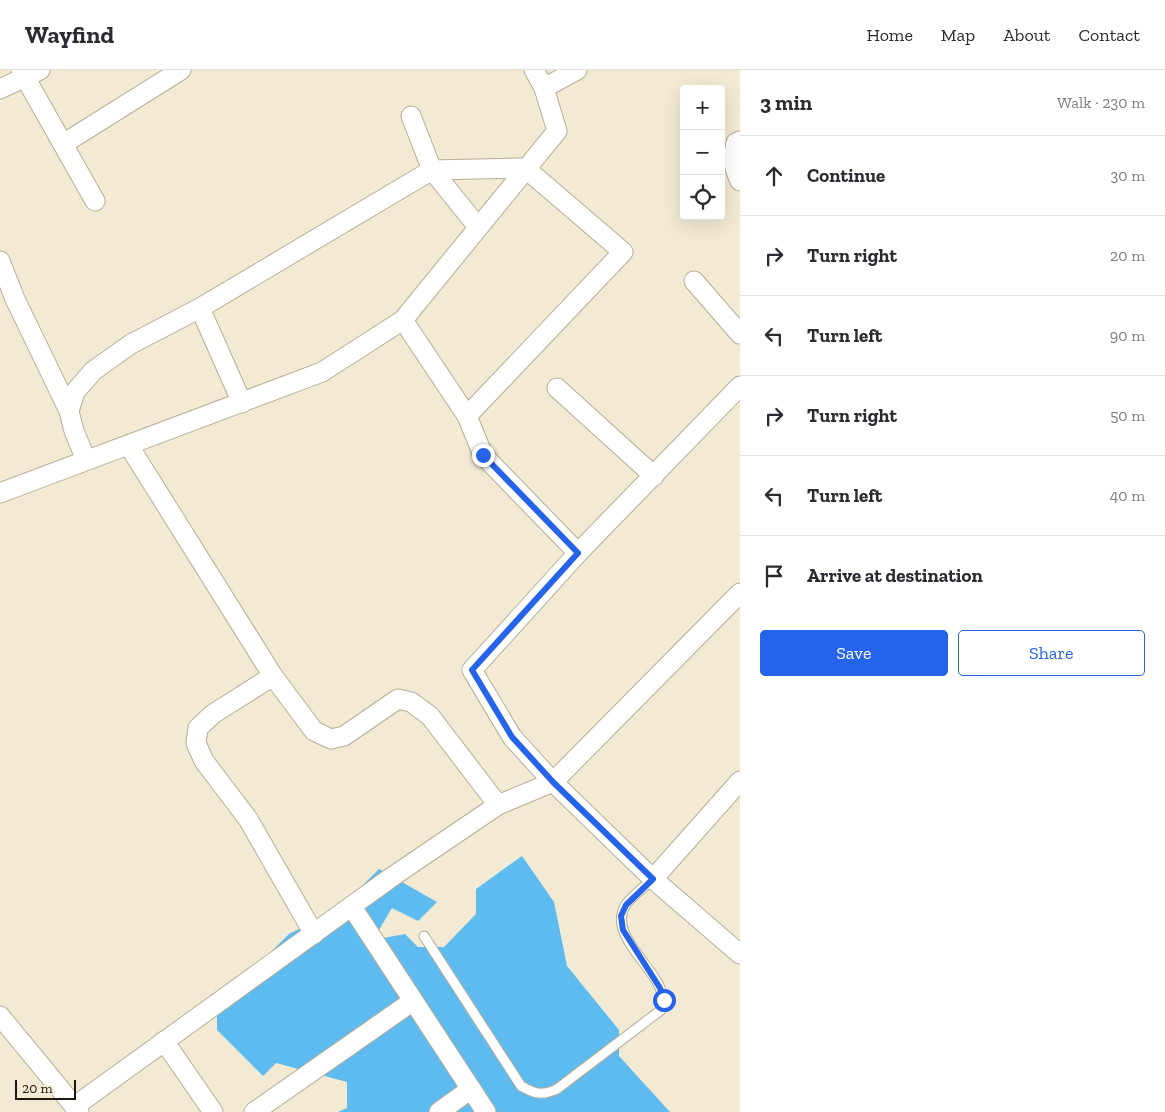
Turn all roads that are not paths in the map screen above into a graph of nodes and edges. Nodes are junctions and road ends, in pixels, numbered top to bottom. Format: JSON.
{"nodes":[{"id":1,"x":181,"y":70,"type":"edge"},
{"id":2,"x":534,"y":70,"type":"edge"},
{"id":3,"x":577,"y":70,"type":"edge"},
{"id":4,"x":29,"y":73,"type":"edge"},
{"id":5,"x":544,"y":88,"type":"junction"},
{"id":6,"x":0,"y":89,"type":"edge"},
{"id":7,"x":411,"y":116,"type":"dead end"},
{"id":8,"x":740,"y":141,"type":"edge"},
{"id":9,"x":63,"y":144,"type":"junction"},
{"id":10,"x":525,"y":168,"type":"junction"},
{"id":11,"x":432,"y":170,"type":"junction"},
{"id":12,"x":740,"y":181,"type":"edge"},
{"id":13,"x":95,"y":201,"type":"dead end"},
{"id":14,"x":478,"y":227,"type":"junction"},
{"id":15,"x":0,"y":260,"type":"edge"},
{"id":16,"x":694,"y":281,"type":"dead end"},
{"id":17,"x":200,"y":308,"type":"junction"},
{"id":18,"x":403,"y":320,"type":"junction"},
{"id":19,"x":740,"y":334,"type":"edge"},
{"id":20,"x":740,"y":386,"type":"edge"},
{"id":21,"x":557,"y":388,"type":"dead end"},
{"id":22,"x":242,"y":403,"type":"junction"},
{"id":23,"x":69,"y":411,"type":"junction"},
{"id":24,"x":467,"y":416,"type":"junction"},
{"id":25,"x":129,"y":446,"type":"junction"},
{"id":26,"x":86,"y":460,"type":"junction"},
{"id":27,"x":654,"y":476,"type":"junction"},
{"id":28,"x":0,"y":493,"type":"edge"},
{"id":29,"x":578,"y":553,"type":"junction"},
{"id":30,"x":740,"y":593,"type":"edge"},
{"id":31,"x":273,"y":676,"type":"junction"},
{"id":32,"x":740,"y":781,"type":"edge"},
{"id":33,"x":553,"y":782,"type":"junction"},
{"id":34,"x":498,"y":805,"type":"junction"},
{"id":35,"x":653,"y":879,"type":"junction"},
{"id":36,"x":352,"y":907,"type":"junction"},
{"id":37,"x":314,"y":934,"type":"junction"},
{"id":38,"x":424,"y":936,"type":"dead end"},
{"id":39,"x":740,"y":954,"type":"edge"},
{"id":40,"x":413,"y":1001,"type":"junction"},
{"id":41,"x":0,"y":1016,"type":"edge"},
{"id":42,"x":164,"y":1041,"type":"junction"},
{"id":43,"x":471,"y":1089,"type":"junction"},
{"id":44,"x":77,"y":1109,"type":"edge"},
{"id":45,"x":213,"y":1112,"type":"edge"},
{"id":46,"x":254,"y":1112,"type":"edge"},
{"id":47,"x":439,"y":1112,"type":"edge"},
{"id":48,"x":486,"y":1112,"type":"edge"}],
"edges":[{"from":1,"to":9,"type":"street"},
{"from":2,"to":5,"type":"street"},
{"from":3,"to":5,"type":"street"},
{"from":4,"to":6,"type":"street"},
{"from":4,"to":9,"type":"street"},
{"from":5,"to":10,"type":"street"},
{"from":7,"to":11,"type":"street"},
{"from":8,"to":12,"type":"street"},
{"from":9,"to":13,"type":"street"},
{"from":10,"to":11,"type":"street"},
{"from":10,"to":14,"type":"street"},
{"from":10,"to":24,"type":"street"},
{"from":11,"to":14,"type":"street"},
{"from":11,"to":17,"type":"street"},
{"from":14,"to":18,"type":"street"},
{"from":15,"to":23,"type":"street"},
{"from":16,"to":19,"type":"street"},
{"from":17,"to":22,"type":"street"},
{"from":17,"to":23,"type":"street"},
{"from":18,"to":22,"type":"street"},
{"from":18,"to":24,"type":"street"},
{"from":20,"to":27,"type":"street"},
{"from":21,"to":27,"type":"street"},
{"from":22,"to":25,"type":"street"},
{"from":23,"to":26,"type":"street"},
{"from":24,"to":29,"type":"street"},
{"from":25,"to":26,"type":"street"},
{"from":25,"to":31,"type":"street"},
{"from":26,"to":28,"type":"street"},
{"from":27,"to":29,"type":"street"},
{"from":29,"to":33,"type":"street"},
{"from":30,"to":33,"type":"street"},
{"from":31,"to":34,"type":"street"},
{"from":31,"to":37,"type":"street"},
{"from":32,"to":35,"type":"street"},
{"from":33,"to":34,"type":"street"},
{"from":33,"to":35,"type":"street"},
{"from":34,"to":36,"type":"street"},
{"from":35,"to":38,"type":"lane"},
{"from":35,"to":39,"type":"street"},
{"from":36,"to":37,"type":"street"},
{"from":36,"to":40,"type":"street"},
{"from":37,"to":42,"type":"street"},
{"from":40,"to":43,"type":"street"},
{"from":40,"to":46,"type":"street"},
{"from":41,"to":44,"type":"street"},
{"from":42,"to":44,"type":"street"},
{"from":42,"to":45,"type":"street"},
{"from":43,"to":47,"type":"street"},
{"from":43,"to":48,"type":"street"}]}
